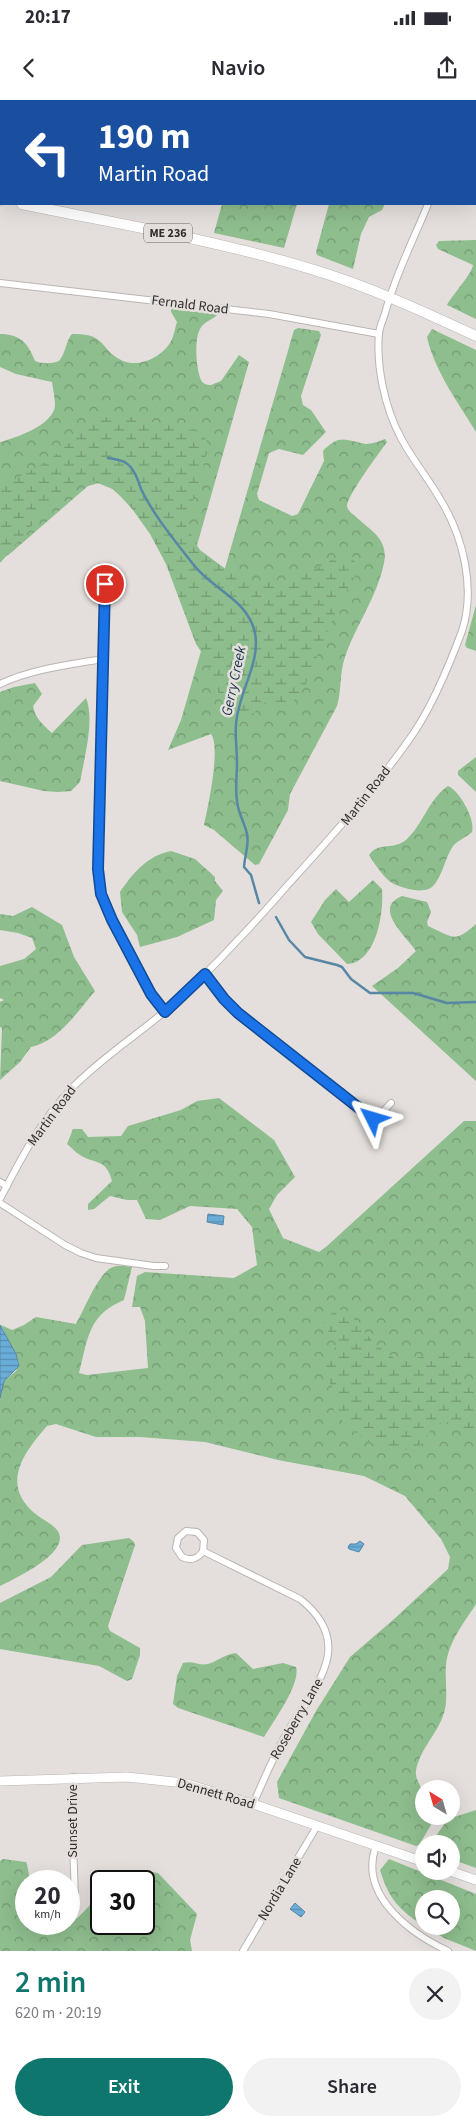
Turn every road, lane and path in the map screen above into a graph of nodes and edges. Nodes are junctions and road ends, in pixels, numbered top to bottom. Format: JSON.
{"nodes":[{"id":1,"x":27,"y":205,"type":"edge"},
{"id":2,"x":428,"y":205,"type":"edge"},
{"id":3,"x":0,"y":283,"type":"edge"},
{"id":4,"x":389,"y":297,"type":"junction"},
{"id":5,"x":379,"y":334,"type":"junction"},
{"id":6,"x":476,"y":336,"type":"edge"},
{"id":7,"x":104,"y":572,"type":"dead end"},
{"id":8,"x":102,"y":659,"type":"junction"},
{"id":9,"x":0,"y":684,"type":"edge"},
{"id":10,"x":205,"y":974,"type":"junction"},
{"id":11,"x":165,"y":1012,"type":"junction"},
{"id":12,"x":391,"y":1103,"type":"dead end"},
{"id":13,"x":0,"y":1182,"type":"edge"},
{"id":14,"x":7,"y":1186,"type":"junction"},
{"id":15,"x":0,"y":1199,"type":"edge"},
{"id":16,"x":0,"y":1203,"type":"edge"},
{"id":17,"x":164,"y":1266,"type":"dead end"},
{"id":18,"x":203,"y":1551,"type":"junction"},
{"id":19,"x":73,"y":1777,"type":"junction"},
{"id":20,"x":0,"y":1780,"type":"edge"},
{"id":21,"x":253,"y":1804,"type":"junction"},
{"id":22,"x":317,"y":1826,"type":"junction"},
{"id":23,"x":376,"y":1846,"type":"junction"},
{"id":24,"x":415,"y":1859,"type":"edge"},
{"id":25,"x":74,"y":1870,"type":"edge"},
{"id":26,"x":460,"y":1874,"type":"edge"},
{"id":27,"x":476,"y":1880,"type":"edge"},
{"id":28,"x":243,"y":1951,"type":"edge"},
{"id":29,"x":448,"y":1951,"type":"edge"}],
"edges":[{"from":1,"to":4,"type":"main road","number":"ME 236"},
{"from":2,"to":4,"type":"street","name":"Martin Road"},
{"from":3,"to":5,"type":"street","name":"Fernald Road"},
{"from":4,"to":5,"type":"street","name":"Martin Road"},
{"from":4,"to":6,"type":"main road","number":"ME 236"},
{"from":5,"to":10,"type":"street","name":"Martin Road"},
{"from":7,"to":8,"type":"street"},
{"from":8,"to":9,"type":"street"},
{"from":8,"to":11,"type":"street"},
{"from":10,"to":11,"type":"street","name":"Martin Road"},
{"from":10,"to":12,"type":"street"},
{"from":11,"to":14,"type":"street","name":"Martin Road"},
{"from":13,"to":14,"type":"street"},
{"from":14,"to":15,"type":"street","name":"Martin Road"},
{"from":16,"to":17,"type":"street"},
{"from":18,"to":18,"type":"street"},
{"from":18,"to":21,"type":"street","name":"Roseberry Lane"},
{"from":19,"to":20,"type":"street","name":"Dennett Road"},
{"from":19,"to":21,"type":"street","name":"Dennett Road"},
{"from":19,"to":25,"type":"street","name":"Sunset Drive"},
{"from":21,"to":22,"type":"street","name":"Dennett Road"},
{"from":22,"to":23,"type":"street","name":"Dennett Road"},
{"from":22,"to":28,"type":"street","name":"Nordia Lane"},
{"from":23,"to":24,"type":"street","name":"Dennett Road"},
{"from":23,"to":29,"type":"street"},
{"from":26,"to":27,"type":"street"}]}
